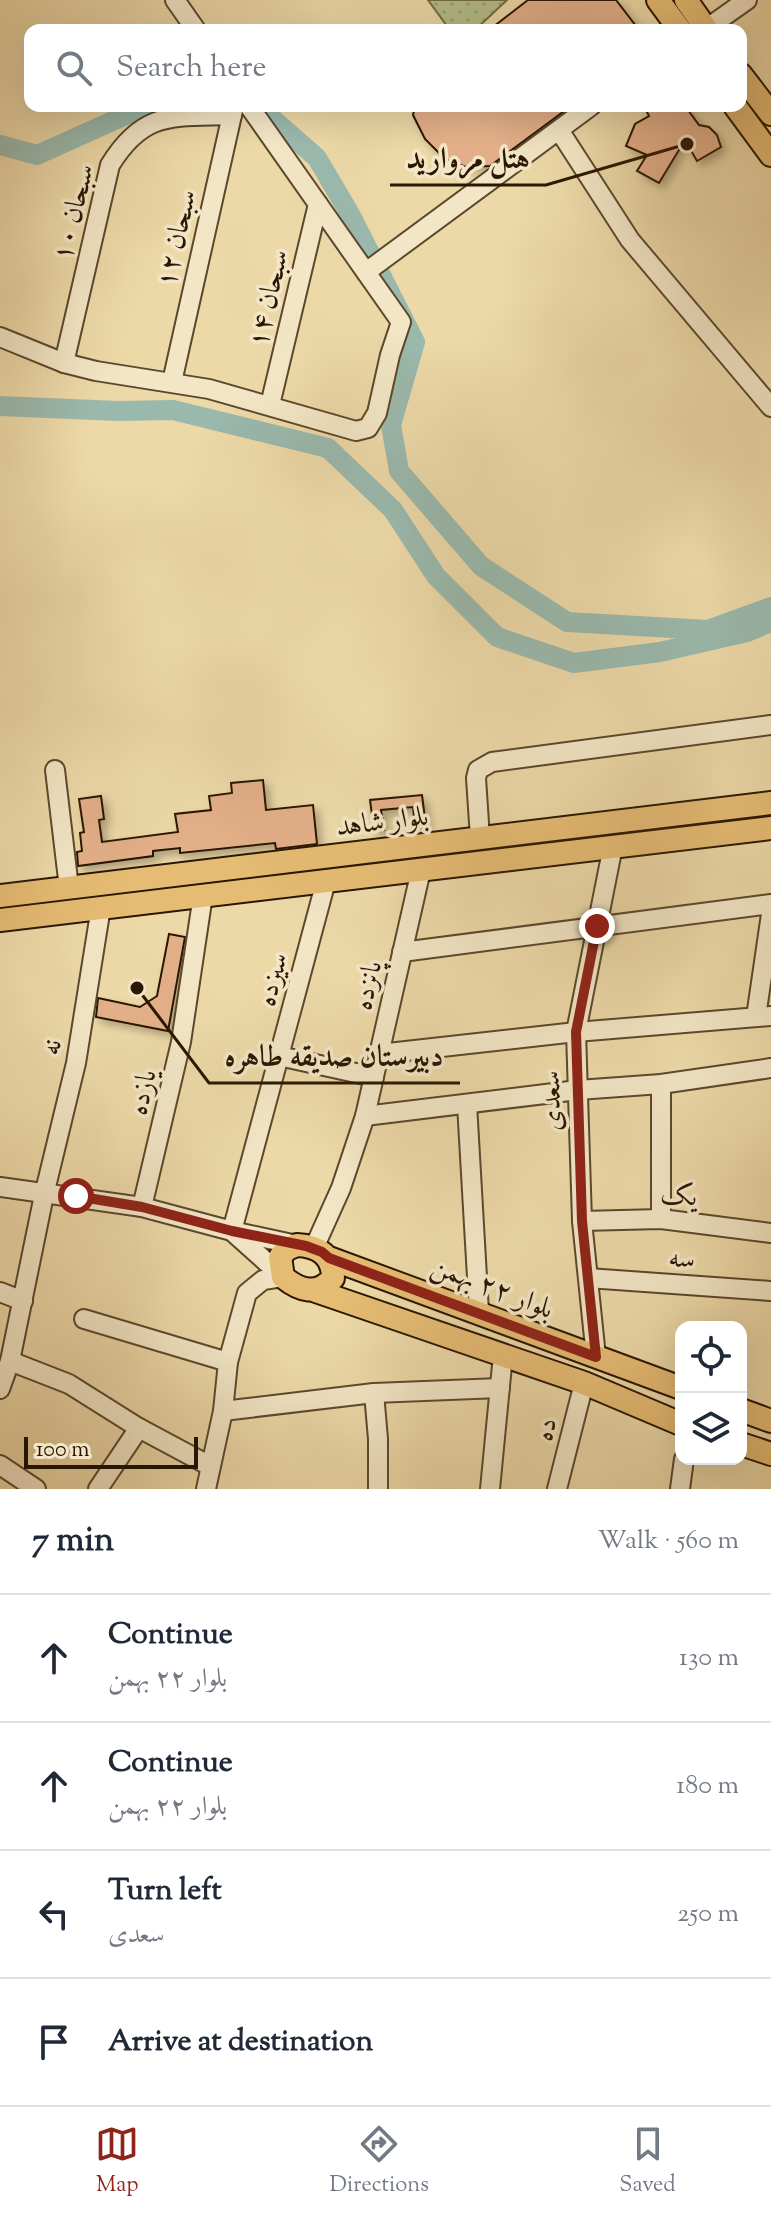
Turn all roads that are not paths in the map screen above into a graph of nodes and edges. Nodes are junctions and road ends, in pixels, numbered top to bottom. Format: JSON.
{"nodes":[{"id":1,"x":175,"y":0,"type":"edge"},
{"id":2,"x":658,"y":0,"type":"edge"},
{"id":3,"x":686,"y":0,"type":"edge"},
{"id":4,"x":747,"y":0,"type":"edge"},
{"id":5,"x":192,"y":24,"type":"edge"},
{"id":6,"x":676,"y":24,"type":"edge"},
{"id":7,"x":703,"y":24,"type":"edge"},
{"id":8,"x":715,"y":24,"type":"edge"},
{"id":9,"x":747,"y":83,"type":"edge"},
{"id":10,"x":223,"y":112,"type":"edge"},
{"id":11,"x":233,"y":112,"type":"edge"},
{"id":12,"x":253,"y":112,"type":"edge"},
{"id":13,"x":583,"y":112,"type":"edge"},
{"id":14,"x":739,"y":112,"type":"edge"},
{"id":15,"x":771,"y":114,"type":"edge"},
{"id":16,"x":559,"y":130,"type":"junction"},
{"id":17,"x":771,"y":155,"type":"edge"},
{"id":18,"x":318,"y":204,"type":"junction"},
{"id":19,"x":366,"y":272,"type":"junction"},
{"id":20,"x":0,"y":337,"type":"edge"},
{"id":21,"x":64,"y":363,"type":"junction"},
{"id":22,"x":172,"y":382,"type":"junction"},
{"id":23,"x":270,"y":405,"type":"junction"},
{"id":24,"x":771,"y":407,"type":"edge"},
{"id":25,"x":771,"y":725,"type":"edge"},
{"id":26,"x":55,"y":770,"type":"dead end"},
{"id":27,"x":771,"y":803,"type":"edge"},
{"id":28,"x":771,"y":828,"type":"edge"},
{"id":29,"x":480,"y":838,"type":"junction"},
{"id":30,"x":613,"y":846,"type":"junction"},
{"id":31,"x":362,"y":853,"type":"junction"},
{"id":32,"x":421,"y":870,"type":"junction"},
{"id":33,"x":365,"y":876,"type":"junction"},
{"id":34,"x":326,"y":881,"type":"junction"},
{"id":35,"x":69,"y":888,"type":"junction"},
{"id":36,"x":203,"y":895,"type":"junction"},
{"id":37,"x":0,"y":896,"type":"edge"},
{"id":38,"x":771,"y":904,"type":"edge"},
{"id":39,"x":101,"y":907,"type":"junction"},
{"id":40,"x":771,"y":914,"type":"edge"},
{"id":41,"x":0,"y":920,"type":"edge"},
{"id":42,"x":770,"y":921,"type":"edge"},
{"id":43,"x":597,"y":926,"type":"junction"},
{"id":44,"x":402,"y":952,"type":"junction"},
{"id":45,"x":764,"y":1016,"type":"edge"},
{"id":46,"x":576,"y":1032,"type":"junction"},
{"id":47,"x":379,"y":1054,"type":"junction"},
{"id":48,"x":279,"y":1056,"type":"junction"},
{"id":49,"x":771,"y":1068,"type":"edge"},
{"id":50,"x":374,"y":1077,"type":"junction"},
{"id":51,"x":661,"y":1084,"type":"junction"},
{"id":52,"x":578,"y":1090,"type":"junction"},
{"id":53,"x":467,"y":1104,"type":"junction"},
{"id":54,"x":365,"y":1116,"type":"junction"},
{"id":55,"x":0,"y":1187,"type":"edge"},
{"id":56,"x":44,"y":1195,"type":"junction"},
{"id":57,"x":142,"y":1207,"type":"junction"},
{"id":58,"x":661,"y":1219,"type":"junction"},
{"id":59,"x":582,"y":1221,"type":"junction"},
{"id":60,"x":232,"y":1231,"type":"junction"},
{"id":61,"x":771,"y":1233,"type":"edge"},
{"id":62,"x":313,"y":1250,"type":"junction"},
{"id":63,"x":283,"y":1277,"type":"junction"},
{"id":64,"x":588,"y":1278,"type":"junction"},
{"id":65,"x":316,"y":1291,"type":"junction"},
{"id":66,"x":771,"y":1291,"type":"edge"},
{"id":67,"x":0,"y":1292,"type":"edge"},
{"id":68,"x":23,"y":1301,"type":"junction"},
{"id":69,"x":479,"y":1312,"type":"junction"},
{"id":70,"x":84,"y":1319,"type":"dead end"},
{"id":71,"x":503,"y":1355,"type":"junction"},
{"id":72,"x":596,"y":1357,"type":"junction"},
{"id":73,"x":10,"y":1361,"type":"junction"},
{"id":74,"x":228,"y":1362,"type":"junction"},
{"id":75,"x":584,"y":1383,"type":"junction"},
{"id":76,"x":675,"y":1386,"type":"edge"},
{"id":77,"x":500,"y":1388,"type":"junction"},
{"id":78,"x":0,"y":1389,"type":"edge"},
{"id":79,"x":374,"y":1393,"type":"junction"},
{"id":80,"x":223,"y":1411,"type":"junction"},
{"id":81,"x":747,"y":1412,"type":"edge"},
{"id":82,"x":675,"y":1421,"type":"edge"},
{"id":83,"x":771,"y":1421,"type":"edge"},
{"id":84,"x":139,"y":1428,"type":"junction"},
{"id":85,"x":747,"y":1446,"type":"edge"},
{"id":86,"x":771,"y":1454,"type":"edge"},
{"id":87,"x":0,"y":1465,"type":"edge"},
{"id":88,"x":683,"y":1465,"type":"edge"},
{"id":89,"x":210,"y":1466,"type":"junction"},
{"id":90,"x":36,"y":1489,"type":"edge"},
{"id":91,"x":98,"y":1489,"type":"edge"},
{"id":92,"x":206,"y":1489,"type":"edge"},
{"id":93,"x":378,"y":1489,"type":"edge"},
{"id":94,"x":490,"y":1489,"type":"edge"},
{"id":95,"x":557,"y":1489,"type":"edge"},
{"id":96,"x":680,"y":1489,"type":"edge"}],
"edges":[{"from":1,"to":5,"type":"street"},
{"from":2,"to":6,"type":"main road"},
{"from":3,"to":7,"type":"main road"},
{"from":4,"to":8,"type":"street"},
{"from":9,"to":15,"type":"main road"},
{"from":10,"to":21,"type":"street","name":"سبحان ۱۰"},
{"from":11,"to":22,"type":"street","name":"سبحان ۱۲"},
{"from":12,"to":18,"type":"street"},
{"from":13,"to":16,"type":"street"},
{"from":14,"to":17,"type":"main road"},
{"from":16,"to":19,"type":"street"},
{"from":16,"to":24,"type":"street"},
{"from":18,"to":19,"type":"street"},
{"from":18,"to":23,"type":"street","name":"سبحان ۱۴"},
{"from":19,"to":23,"type":"street"},
{"from":20,"to":21,"type":"street"},
{"from":21,"to":22,"type":"street"},
{"from":22,"to":23,"type":"street"},
{"from":25,"to":29,"type":"street"},
{"from":26,"to":35,"type":"street"},
{"from":27,"to":29,"type":"main road","name":"بلوار شاهد"},
{"from":28,"to":30,"type":"main road","name":"بلوار شاهد"},
{"from":29,"to":31,"type":"main road","name":"بلوار شاهد"},
{"from":30,"to":32,"type":"main road","name":"بلوار شاهد"},
{"from":30,"to":43,"type":"street","name":"سعدی"},
{"from":31,"to":33,"type":"main road"},
{"from":31,"to":35,"type":"main road","name":"بلوار شاهد"},
{"from":32,"to":33,"type":"main road","name":"بلوار شاهد"},
{"from":32,"to":44,"type":"street","name":"پانزده"},
{"from":33,"to":34,"type":"main road","name":"بلوار شاهد"},
{"from":34,"to":36,"type":"main road","name":"بلوار شاهد"},
{"from":34,"to":48,"type":"street","name":"سیزده"},
{"from":35,"to":37,"type":"main road","name":"بلوار شاهد"},
{"from":36,"to":39,"type":"main road","name":"بلوار شاهد"},
{"from":36,"to":57,"type":"street","name":"یازده"},
{"from":38,"to":43,"type":"street"},
{"from":39,"to":41,"type":"main road","name":"بلوار شاهد"},
{"from":39,"to":56,"type":"street","name":"نه"},
{"from":40,"to":42,"type":"street"},
{"from":42,"to":45,"type":"street"},
{"from":43,"to":44,"type":"street"},
{"from":43,"to":46,"type":"street","name":"سعدی"},
{"from":44,"to":47,"type":"street","name":"پانزده"},
{"from":45,"to":46,"type":"street"},
{"from":46,"to":47,"type":"street"},
{"from":46,"to":52,"type":"street","name":"سعدی"},
{"from":47,"to":50,"type":"street","name":"پانزده"},
{"from":48,"to":50,"type":"street"},
{"from":48,"to":60,"type":"street","name":"سیزده"},
{"from":49,"to":51,"type":"street"},
{"from":50,"to":54,"type":"street","name":"پانزده"},
{"from":51,"to":52,"type":"street"},
{"from":51,"to":58,"type":"street"},
{"from":52,"to":53,"type":"street"},
{"from":52,"to":59,"type":"street","name":"سعدی"},
{"from":53,"to":54,"type":"street"},
{"from":53,"to":69,"type":"street"},
{"from":54,"to":62,"type":"street","name":"پانزده"},
{"from":55,"to":56,"type":"street","name":"بلوار ۲۲ بهمن"},
{"from":56,"to":57,"type":"street","name":"بلوار ۲۲ بهمن"},
{"from":56,"to":68,"type":"street","name":"نه"},
{"from":57,"to":60,"type":"street","name":"بلوار ۲۲ بهمن"},
{"from":58,"to":59,"type":"street","name":"یک"},
{"from":58,"to":61,"type":"street","name":"یک"},
{"from":59,"to":64,"type":"street","name":"سعدی"},
{"from":60,"to":62,"type":"street","name":"بلوار ۲۲ بهمن"},
{"from":60,"to":63,"type":"street","name":"بلوار ۲۲ بهمن"},
{"from":62,"to":63,"type":"main road"},
{"from":62,"to":65,"type":"main road"},
{"from":62,"to":69,"type":"main road","name":"بلوار ۲۲ بهمن"},
{"from":63,"to":65,"type":"main road"},
{"from":63,"to":74,"type":"street"},
{"from":64,"to":66,"type":"street","name":"سه"},
{"from":64,"to":72,"type":"street","name":"سعدی"},
{"from":65,"to":71,"type":"main road"},
{"from":67,"to":68,"type":"street"},
{"from":68,"to":73,"type":"street","name":"نه"},
{"from":69,"to":72,"type":"main road","name":"بلوار ۲۲ بهمن"},
{"from":70,"to":74,"type":"street"},
{"from":71,"to":75,"type":"main road"},
{"from":71,"to":77,"type":"street"},
{"from":72,"to":76,"type":"main road","name":"بلوار ۲۲ بهمن"},
{"from":73,"to":78,"type":"street","name":"نه"},
{"from":73,"to":84,"type":"street"},
{"from":74,"to":80,"type":"street"},
{"from":75,"to":82,"type":"main road"},
{"from":75,"to":95,"type":"street","name":"ده"},
{"from":77,"to":79,"type":"street"},
{"from":77,"to":94,"type":"street"},
{"from":79,"to":80,"type":"street"},
{"from":79,"to":93,"type":"street"},
{"from":80,"to":89,"type":"street"},
{"from":81,"to":83,"type":"main road"},
{"from":84,"to":89,"type":"street"},
{"from":84,"to":91,"type":"street"},
{"from":85,"to":86,"type":"main road"},
{"from":87,"to":90,"type":"street"},
{"from":88,"to":96,"type":"street"},
{"from":89,"to":92,"type":"street"}]}
